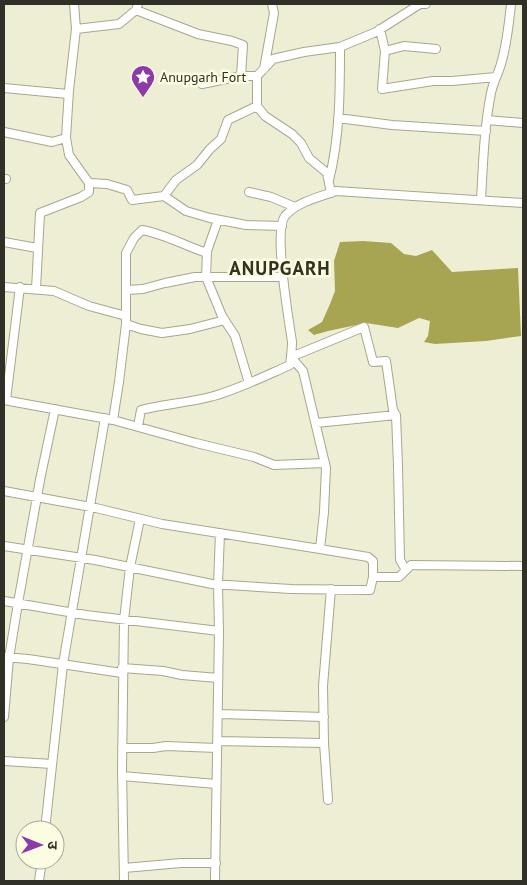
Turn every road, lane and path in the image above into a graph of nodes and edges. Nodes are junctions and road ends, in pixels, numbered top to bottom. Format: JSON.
{"nodes":[{"id":1,"x":74,"y":4,"type":"edge"},
{"id":2,"x":272,"y":4,"type":"edge"},
{"id":3,"x":426,"y":4,"type":"edge"},
{"id":4,"x":511,"y":4,"type":"edge"},
{"id":5,"x":137,"y":7,"type":"edge"},
{"id":6,"x":76,"y":29,"type":"junction"},
{"id":7,"x":380,"y":29,"type":"junction"},
{"id":8,"x":340,"y":47,"type":"junction"},
{"id":9,"x":436,"y":49,"type":"dead end"},
{"id":10,"x":385,"y":51,"type":"junction"},
{"id":11,"x":264,"y":69,"type":"junction"},
{"id":12,"x":241,"y":76,"type":"junction"},
{"id":13,"x":257,"y":76,"type":"junction"},
{"id":14,"x":496,"y":77,"type":"junction"},
{"id":15,"x":202,"y":84,"type":"dead end"},
{"id":16,"x":4,"y":88,"type":"edge"},
{"id":17,"x":68,"y":94,"type":"junction"},
{"id":18,"x":256,"y":106,"type":"junction"},
{"id":19,"x":338,"y":118,"type":"junction"},
{"id":20,"x":487,"y":120,"type":"junction"},
{"id":21,"x":523,"y":124,"type":"edge"},
{"id":22,"x":486,"y":131,"type":"junction"},
{"id":23,"x":4,"y":132,"type":"edge"},
{"id":24,"x":66,"y":138,"type":"junction"},
{"id":25,"x":329,"y":181,"type":"junction"},
{"id":26,"x":89,"y":183,"type":"junction"},
{"id":27,"x":249,"y":192,"type":"dead end"},
{"id":28,"x":332,"y":193,"type":"junction"},
{"id":29,"x":164,"y":196,"type":"junction"},
{"id":30,"x":481,"y":200,"type":"junction"},
{"id":31,"x":523,"y":202,"type":"edge"},
{"id":32,"x":295,"y":207,"type":"junction"},
{"id":33,"x":218,"y":220,"type":"junction"},
{"id":34,"x":282,"y":226,"type":"junction"},
{"id":35,"x":4,"y":242,"type":"edge"},
{"id":36,"x":37,"y":248,"type":"junction"},
{"id":37,"x":207,"y":253,"type":"junction"},
{"id":38,"x":283,"y":276,"type":"junction"},
{"id":39,"x":206,"y":277,"type":"junction"},
{"id":40,"x":4,"y":287,"type":"edge"},
{"id":41,"x":20,"y":288,"type":"junction"},
{"id":42,"x":36,"y":289,"type":"junction"},
{"id":43,"x":126,"y":290,"type":"junction"},
{"id":44,"x":126,"y":320,"type":"junction"},
{"id":45,"x":225,"y":320,"type":"junction"},
{"id":46,"x":291,"y":357,"type":"junction"},
{"id":47,"x":249,"y":382,"type":"junction"},
{"id":48,"x":5,"y":400,"type":"edge"},
{"id":49,"x":55,"y":409,"type":"junction"},
{"id":50,"x":396,"y":415,"type":"junction"},
{"id":51,"x":109,"y":419,"type":"junction"},
{"id":52,"x":316,"y":423,"type":"junction"},
{"id":53,"x":138,"y":426,"type":"junction"},
{"id":54,"x":325,"y":463,"type":"junction"},
{"id":55,"x":4,"y":491,"type":"edge"},
{"id":56,"x":38,"y":498,"type":"junction"},
{"id":57,"x":89,"y":507,"type":"junction"},
{"id":58,"x":140,"y":519,"type":"junction"},
{"id":59,"x":220,"y":533,"type":"junction"},
{"id":60,"x":4,"y":546,"type":"edge"},
{"id":61,"x":320,"y":549,"type":"junction"},
{"id":62,"x":27,"y":550,"type":"junction"},
{"id":63,"x":81,"y":558,"type":"junction"},
{"id":64,"x":523,"y":566,"type":"edge"},
{"id":65,"x":130,"y":567,"type":"junction"},
{"id":66,"x":406,"y":570,"type":"junction"},
{"id":67,"x":373,"y":577,"type":"junction"},
{"id":68,"x":218,"y":584,"type":"junction"},
{"id":69,"x":331,"y":590,"type":"junction"},
{"id":70,"x":4,"y":601,"type":"edge"},
{"id":71,"x":18,"y":603,"type":"junction"},
{"id":72,"x":72,"y":613,"type":"junction"},
{"id":73,"x":124,"y":620,"type":"junction"},
{"id":74,"x":219,"y":631,"type":"junction"},
{"id":75,"x":6,"y":658,"type":"edge"},
{"id":76,"x":63,"y":664,"type":"junction"},
{"id":77,"x":122,"y":671,"type":"junction"},
{"id":78,"x":218,"y":678,"type":"junction"},
{"id":79,"x":218,"y":714,"type":"junction"},
{"id":80,"x":4,"y":717,"type":"edge"},
{"id":81,"x":324,"y":717,"type":"junction"},
{"id":82,"x":217,"y":744,"type":"junction"},
{"id":83,"x":324,"y":744,"type":"junction"},
{"id":84,"x":122,"y":748,"type":"junction"},
{"id":85,"x":4,"y":761,"type":"edge"},
{"id":86,"x":52,"y":764,"type":"junction"},
{"id":87,"x":122,"y":776,"type":"junction"},
{"id":88,"x":216,"y":784,"type":"junction"},
{"id":89,"x":328,"y":800,"type":"dead end"},
{"id":90,"x":46,"y":820,"type":"edge"},
{"id":91,"x":216,"y":864,"type":"junction"},
{"id":92,"x":124,"y":868,"type":"junction"},
{"id":93,"x":124,"y":881,"type":"edge"},
{"id":94,"x":215,"y":881,"type":"edge"}],
"edges":[{"from":1,"to":6,"type":"street"},
{"from":2,"to":11,"type":"street"},
{"from":3,"to":7,"type":"street"},
{"from":4,"to":14,"type":"street"},
{"from":5,"to":6,"type":"street"},
{"from":5,"to":12,"type":"street"},
{"from":6,"to":17,"type":"street"},
{"from":7,"to":8,"type":"street"},
{"from":7,"to":10,"type":"street"},
{"from":8,"to":11,"type":"street"},
{"from":8,"to":19,"type":"street"},
{"from":9,"to":10,"type":"street"},
{"from":10,"to":14,"type":"street"},
{"from":11,"to":13,"type":"street"},
{"from":12,"to":13,"type":"street"},
{"from":12,"to":15,"type":"street"},
{"from":13,"to":18,"type":"street"},
{"from":14,"to":20,"type":"street"},
{"from":16,"to":17,"type":"street"},
{"from":17,"to":24,"type":"street"},
{"from":18,"to":25,"type":"street"},
{"from":18,"to":29,"type":"street"},
{"from":19,"to":22,"type":"street"},
{"from":19,"to":25,"type":"street"},
{"from":20,"to":21,"type":"street"},
{"from":20,"to":22,"type":"street"},
{"from":22,"to":30,"type":"street"},
{"from":23,"to":24,"type":"street"},
{"from":24,"to":26,"type":"street"},
{"from":25,"to":28,"type":"street"},
{"from":26,"to":29,"type":"street"},
{"from":26,"to":36,"type":"street"},
{"from":27,"to":32,"type":"street"},
{"from":28,"to":30,"type":"street"},
{"from":28,"to":32,"type":"street"},
{"from":29,"to":33,"type":"street"},
{"from":30,"to":31,"type":"street"},
{"from":32,"to":34,"type":"street"},
{"from":33,"to":34,"type":"street"},
{"from":33,"to":37,"type":"street"},
{"from":34,"to":38,"type":"street"},
{"from":35,"to":36,"type":"street"},
{"from":36,"to":42,"type":"street"},
{"from":37,"to":39,"type":"street"},
{"from":37,"to":43,"type":"street"},
{"from":38,"to":39,"type":"street"},
{"from":38,"to":46,"type":"street"},
{"from":39,"to":43,"type":"street"},
{"from":39,"to":45,"type":"street"},
{"from":40,"to":41,"type":"street"},
{"from":41,"to":42,"type":"street"},
{"from":41,"to":48,"type":"street"},
{"from":42,"to":44,"type":"street"},
{"from":43,"to":44,"type":"street"},
{"from":44,"to":45,"type":"street"},
{"from":44,"to":51,"type":"street"},
{"from":45,"to":47,"type":"street"},
{"from":46,"to":47,"type":"street"},
{"from":46,"to":50,"type":"street"},
{"from":46,"to":52,"type":"street"},
{"from":47,"to":53,"type":"street"},
{"from":48,"to":49,"type":"street"},
{"from":49,"to":51,"type":"street"},
{"from":49,"to":56,"type":"street"},
{"from":50,"to":52,"type":"street"},
{"from":50,"to":66,"type":"street"},
{"from":51,"to":53,"type":"street"},
{"from":51,"to":57,"type":"street"},
{"from":52,"to":54,"type":"street"},
{"from":53,"to":54,"type":"street"},
{"from":54,"to":61,"type":"street"},
{"from":55,"to":56,"type":"street"},
{"from":56,"to":57,"type":"street"},
{"from":56,"to":62,"type":"street"},
{"from":57,"to":58,"type":"street"},
{"from":57,"to":63,"type":"street"},
{"from":58,"to":59,"type":"street"},
{"from":58,"to":65,"type":"street"},
{"from":59,"to":61,"type":"street"},
{"from":59,"to":68,"type":"street"},
{"from":60,"to":62,"type":"street"},
{"from":61,"to":67,"type":"street"},
{"from":62,"to":63,"type":"street"},
{"from":62,"to":71,"type":"street"},
{"from":63,"to":65,"type":"street"},
{"from":63,"to":72,"type":"street"},
{"from":64,"to":66,"type":"street"},
{"from":65,"to":68,"type":"street"},
{"from":65,"to":73,"type":"street"},
{"from":66,"to":67,"type":"street"},
{"from":67,"to":69,"type":"street"},
{"from":68,"to":69,"type":"street"},
{"from":68,"to":74,"type":"street"},
{"from":69,"to":81,"type":"street"},
{"from":70,"to":71,"type":"street"},
{"from":71,"to":72,"type":"street"},
{"from":71,"to":75,"type":"street"},
{"from":72,"to":73,"type":"street"},
{"from":72,"to":76,"type":"street"},
{"from":73,"to":74,"type":"street"},
{"from":73,"to":77,"type":"street"},
{"from":74,"to":78,"type":"street"},
{"from":75,"to":76,"type":"street"},
{"from":75,"to":80,"type":"street"},
{"from":76,"to":77,"type":"street"},
{"from":76,"to":86,"type":"street"},
{"from":77,"to":78,"type":"street"},
{"from":77,"to":84,"type":"street"},
{"from":78,"to":79,"type":"street"},
{"from":79,"to":81,"type":"street"},
{"from":79,"to":82,"type":"street"},
{"from":81,"to":83,"type":"street"},
{"from":82,"to":83,"type":"street"},
{"from":82,"to":84,"type":"street"},
{"from":82,"to":88,"type":"street"},
{"from":83,"to":89,"type":"street"},
{"from":84,"to":87,"type":"street"},
{"from":85,"to":86,"type":"street"},
{"from":86,"to":90,"type":"street"},
{"from":87,"to":88,"type":"street"},
{"from":87,"to":92,"type":"street"},
{"from":88,"to":91,"type":"street"},
{"from":91,"to":92,"type":"street"},
{"from":91,"to":94,"type":"street"},
{"from":92,"to":93,"type":"street"}]}
